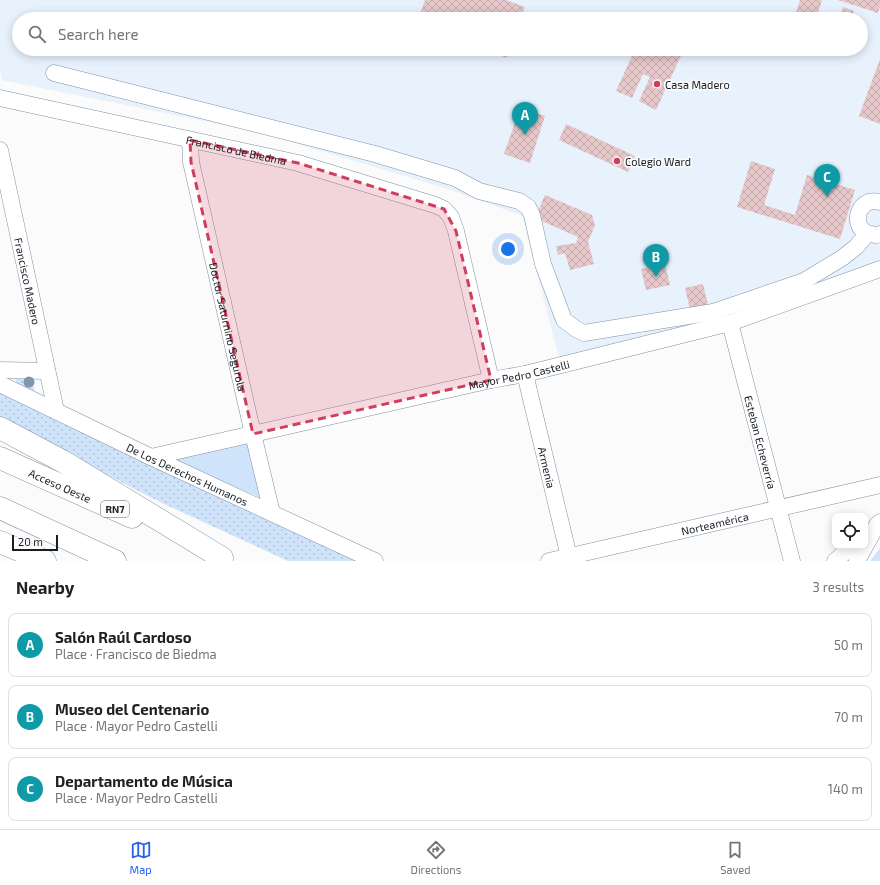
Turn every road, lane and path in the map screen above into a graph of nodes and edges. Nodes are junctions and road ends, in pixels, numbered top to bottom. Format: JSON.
{"nodes":[{"id":1,"x":54,"y":73,"type":"dead end"},
{"id":2,"x":0,"y":98,"type":"edge"},
{"id":3,"x":190,"y":140,"type":"junction"},
{"id":4,"x":0,"y":150,"type":"edge"},
{"id":5,"x":880,"y":202,"type":"edge"},
{"id":6,"x":874,"y":234,"type":"edge"},
{"id":7,"x":880,"y":269,"type":"edge"},
{"id":8,"x":730,"y":323,"type":"junction"},
{"id":9,"x":0,"y":370,"type":"edge"},
{"id":10,"x":47,"y":371,"type":"junction"},
{"id":11,"x":526,"y":374,"type":"junction"},
{"id":12,"x":491,"y":380,"type":"junction"},
{"id":13,"x":0,"y":384,"type":"edge"},
{"id":14,"x":56,"y":412,"type":"junction"},
{"id":15,"x":0,"y":428,"type":"edge"},
{"id":16,"x":253,"y":434,"type":"junction"},
{"id":17,"x":151,"y":457,"type":"junction"},
{"id":18,"x":0,"y":458,"type":"edge"},
{"id":19,"x":880,"y":485,"type":"edge"},
{"id":20,"x":0,"y":508,"type":"edge"},
{"id":21,"x":778,"y":508,"type":"junction"},
{"id":22,"x":272,"y":513,"type":"junction"},
{"id":23,"x":879,"y":523,"type":"edge"},
{"id":24,"x":868,"y":532,"type":"edge"},
{"id":25,"x":0,"y":542,"type":"edge"},
{"id":26,"x":849,"y":549,"type":"edge"},
{"id":27,"x":226,"y":559,"type":"edge"},
{"id":28,"x":569,"y":559,"type":"edge"},
{"id":29,"x":45,"y":561,"type":"edge"},
{"id":30,"x":115,"y":561,"type":"edge"},
{"id":31,"x":375,"y":561,"type":"edge"},
{"id":32,"x":549,"y":561,"type":"edge"},
{"id":33,"x":792,"y":561,"type":"edge"},
{"id":34,"x":835,"y":561,"type":"edge"},
{"id":35,"x":858,"y":561,"type":"edge"}],
"edges":[{"from":1,"to":6,"type":"street"},
{"from":2,"to":3,"type":"street","name":"Francisco de Biedma"},
{"from":3,"to":12,"type":"street","name":"Francisco de Biedma"},
{"from":3,"to":16,"type":"street","name":"Doctor Saturnino Segurola"},
{"from":4,"to":10,"type":"street","name":"Francisco Madero"},
{"from":5,"to":6,"type":"street"},
{"from":7,"to":8,"type":"street","name":"Mayor Pedro Castelli"},
{"from":8,"to":11,"type":"street","name":"Mayor Pedro Castelli"},
{"from":8,"to":21,"type":"street","name":"Esteban Echeverría"},
{"from":9,"to":10,"type":"street"},
{"from":10,"to":14,"type":"street","name":"Francisco Madero"},
{"from":11,"to":12,"type":"street","name":"Mayor Pedro Castelli"},
{"from":11,"to":28,"type":"street","name":"Armenia"},
{"from":12,"to":16,"type":"street","name":"Mayor Pedro Castelli"},
{"from":13,"to":14,"type":"street","name":"De Los Derechos Humanos"},
{"from":14,"to":17,"type":"street","name":"De Los Derechos Humanos"},
{"from":15,"to":27,"type":"highway"},
{"from":16,"to":17,"type":"street","name":"Mayor Pedro Castelli"},
{"from":16,"to":22,"type":"street","name":"Doctor Saturnino Segurola"},
{"from":17,"to":22,"type":"street","name":"De Los Derechos Humanos"},
{"from":18,"to":27,"type":"highway","name":"Acceso Oeste","number":"RN7"},
{"from":19,"to":21,"type":"street","name":"Norteamérica"},
{"from":20,"to":30,"type":"highway"},
{"from":21,"to":28,"type":"street","name":"Norteamérica"},
{"from":21,"to":33,"type":"street","name":"Esteban Echeverría"},
{"from":22,"to":31,"type":"street","name":"De Los Derechos Humanos"},
{"from":23,"to":24,"type":"street"},
{"from":23,"to":35,"type":"street"},
{"from":25,"to":29,"type":"highway"},
{"from":26,"to":34,"type":"street"},
{"from":28,"to":32,"type":"street","name":"Norteamérica"}]}
